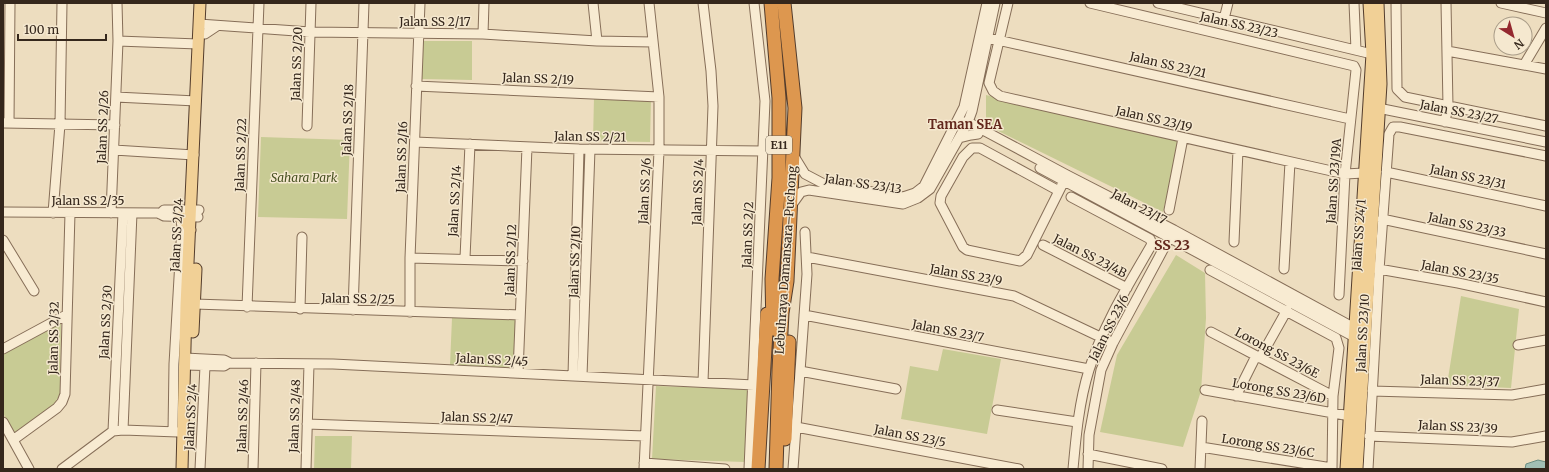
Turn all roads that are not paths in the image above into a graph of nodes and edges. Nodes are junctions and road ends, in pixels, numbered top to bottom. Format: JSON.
{"nodes":[{"id":1,"x":10,"y":3,"type":"edge"},
{"id":2,"x":62,"y":3,"type":"edge"},
{"id":3,"x":117,"y":3,"type":"edge"},
{"id":4,"x":200,"y":3,"type":"edge"},
{"id":5,"x":207,"y":3,"type":"edge"},
{"id":6,"x":259,"y":3,"type":"edge"},
{"id":7,"x":311,"y":3,"type":"edge"},
{"id":8,"x":364,"y":3,"type":"edge"},
{"id":9,"x":420,"y":3,"type":"edge"},
{"id":10,"x":484,"y":3,"type":"edge"},
{"id":11,"x":593,"y":3,"type":"edge"},
{"id":12,"x":651,"y":3,"type":"edge"},
{"id":13,"x":703,"y":3,"type":"edge"},
{"id":14,"x":754,"y":3,"type":"edge"},
{"id":15,"x":987,"y":3,"type":"edge"},
{"id":16,"x":995,"y":3,"type":"edge"},
{"id":17,"x":1008,"y":3,"type":"edge"},
{"id":18,"x":1090,"y":3,"type":"edge"},
{"id":19,"x":1158,"y":3,"type":"edge"},
{"id":20,"x":1228,"y":3,"type":"edge"},
{"id":21,"x":1354,"y":3,"type":"edge"},
{"id":22,"x":1369,"y":3,"type":"edge"},
{"id":23,"x":1378,"y":3,"type":"edge"},
{"id":24,"x":1396,"y":3,"type":"edge"},
{"id":25,"x":1446,"y":3,"type":"edge"},
{"id":26,"x":1501,"y":3,"type":"edge"},
{"id":27,"x":778,"y":5,"type":"edge"},
{"id":28,"x":1546,"y":13,"type":"edge"},
{"id":29,"x":1224,"y":19,"type":"junction"},
{"id":30,"x":203,"y":27,"type":"junction"},
{"id":31,"x":1546,"y":28,"type":"edge"},
{"id":32,"x":258,"y":29,"type":"junction"},
{"id":33,"x":310,"y":32,"type":"junction"},
{"id":34,"x":363,"y":34,"type":"junction"},
{"id":35,"x":418,"y":34,"type":"junction"},
{"id":36,"x":483,"y":34,"type":"junction"},
{"id":37,"x":984,"y":36,"type":"junction"},
{"id":38,"x":1000,"y":40,"type":"junction"},
{"id":39,"x":118,"y":41,"type":"junction"},
{"id":40,"x":597,"y":41,"type":"junction"},
{"id":41,"x":653,"y":42,"type":"junction"},
{"id":42,"x":198,"y":44,"type":"junction"},
{"id":43,"x":1356,"y":50,"type":"junction"},
{"id":44,"x":1447,"y":51,"type":"junction"},
{"id":45,"x":1372,"y":54,"type":"junction"},
{"id":46,"x":1524,"y":65,"type":"junction"},
{"id":47,"x":1546,"y":69,"type":"edge"},
{"id":48,"x":1356,"y":70,"type":"joint"},
{"id":49,"x":416,"y":86,"type":"junction"},
{"id":50,"x":116,"y":97,"type":"junction"},
{"id":51,"x":659,"y":97,"type":"junction"},
{"id":52,"x":196,"y":101,"type":"junction"},
{"id":53,"x":1368,"y":106,"type":"junction"},
{"id":54,"x":1448,"y":106,"type":"junction"},
{"id":55,"x":1380,"y":108,"type":"junction"},
{"id":56,"x":972,"y":111,"type":"junction"},
{"id":57,"x":1350,"y":119,"type":"junction"},
{"id":58,"x":962,"y":122,"type":"junction"},
{"id":59,"x":1445,"y":122,"type":"junction"},
{"id":60,"x":6,"y":123,"type":"edge"},
{"id":61,"x":60,"y":124,"type":"junction"},
{"id":62,"x":115,"y":125,"type":"junction"},
{"id":63,"x":307,"y":126,"type":"dead end"},
{"id":64,"x":1546,"y":126,"type":"edge"},
{"id":65,"x":979,"y":132,"type":"junction"},
{"id":66,"x":959,"y":138,"type":"junction"},
{"id":67,"x":1183,"y":138,"type":"junction"},
{"id":68,"x":415,"y":142,"type":"junction"},
{"id":69,"x":1546,"y":142,"type":"edge"},
{"id":70,"x":470,"y":144,"type":"junction"},
{"id":71,"x":527,"y":147,"type":"junction"},
{"id":72,"x":580,"y":149,"type":"junction"},
{"id":73,"x":590,"y":149,"type":"junction"},
{"id":74,"x":114,"y":150,"type":"junction"},
{"id":75,"x":1238,"y":150,"type":"junction"},
{"id":76,"x":659,"y":151,"type":"junction"},
{"id":77,"x":763,"y":151,"type":"junction"},
{"id":78,"x":711,"y":152,"type":"junction"},
{"id":79,"x":194,"y":155,"type":"junction"},
{"id":80,"x":794,"y":156,"type":"junction"},
{"id":81,"x":1546,"y":156,"type":"edge"},
{"id":82,"x":1290,"y":162,"type":"junction"},
{"id":83,"x":1386,"y":172,"type":"junction"},
{"id":84,"x":1345,"y":174,"type":"junction"},
{"id":85,"x":1364,"y":174,"type":"junction"},
{"id":86,"x":1065,"y":178,"type":"junction"},
{"id":87,"x":1058,"y":191,"type":"junction"},
{"id":88,"x":1071,"y":197,"type":"dead end"},
{"id":89,"x":1546,"y":206,"type":"edge"},
{"id":90,"x":790,"y":207,"type":"junction"},
{"id":91,"x":1169,"y":210,"type":"dead end"},
{"id":92,"x":3,"y":212,"type":"edge"},
{"id":93,"x":53,"y":213,"type":"junction"},
{"id":94,"x":70,"y":213,"type":"junction"},
{"id":95,"x":111,"y":213,"type":"junction"},
{"id":96,"x":128,"y":213,"type":"junction"},
{"id":97,"x":190,"y":213,"type":"junction"},
{"id":98,"x":1382,"y":219,"type":"junction"},
{"id":99,"x":805,"y":232,"type":"dead end"},
{"id":100,"x":1172,"y":234,"type":"junction"},
{"id":101,"x":302,"y":237,"type":"dead end"},
{"id":102,"x":3,"y":240,"type":"edge"},
{"id":103,"x":1234,"y":242,"type":"dead end"},
{"id":104,"x":1043,"y":245,"type":"dead end"},
{"id":105,"x":1546,"y":254,"type":"edge"},
{"id":106,"x":807,"y":257,"type":"junction"},
{"id":107,"x":410,"y":258,"type":"junction"},
{"id":108,"x":465,"y":258,"type":"junction"},
{"id":109,"x":523,"y":261,"type":"junction"},
{"id":110,"x":1284,"y":269,"type":"dead end"},
{"id":111,"x":1374,"y":269,"type":"junction"},
{"id":112,"x":1210,"y":270,"type":"dead end"},
{"id":113,"x":772,"y":279,"type":"junction"},
{"id":114,"x":787,"y":281,"type":"junction"},
{"id":115,"x":1127,"y":288,"type":"junction"},
{"id":116,"x":34,"y":291,"type":"dead end"},
{"id":117,"x":1339,"y":295,"type":"dead end"},
{"id":118,"x":1546,"y":302,"type":"edge"},
{"id":119,"x":194,"y":304,"type":"junction"},
{"id":120,"x":247,"y":307,"type":"junction"},
{"id":121,"x":300,"y":309,"type":"junction"},
{"id":122,"x":353,"y":310,"type":"junction"},
{"id":123,"x":1287,"y":310,"type":"junction"},
{"id":124,"x":410,"y":312,"type":"junction"},
{"id":125,"x":66,"y":315,"type":"junction"},
{"id":126,"x":804,"y":315,"type":"junction"},
{"id":127,"x":520,"y":316,"type":"junction"},
{"id":128,"x":1211,"y":332,"type":"dead end"},
{"id":129,"x":1360,"y":336,"type":"junction"},
{"id":130,"x":1102,"y":338,"type":"junction"},
{"id":131,"x":1546,"y":340,"type":"edge"},
{"id":132,"x":1113,"y":343,"type":"junction"},
{"id":133,"x":1518,"y":345,"type":"dead end"},
{"id":134,"x":3,"y":349,"type":"edge"},
{"id":135,"x":1258,"y":357,"type":"junction"},
{"id":136,"x":189,"y":362,"type":"junction"},
{"id":137,"x":230,"y":362,"type":"junction"},
{"id":138,"x":256,"y":363,"type":"junction"},
{"id":139,"x":309,"y":364,"type":"junction"},
{"id":140,"x":205,"y":366,"type":"junction"},
{"id":141,"x":775,"y":368,"type":"junction"},
{"id":142,"x":1089,"y":369,"type":"junction"},
{"id":143,"x":800,"y":371,"type":"junction"},
{"id":144,"x":518,"y":373,"type":"junction"},
{"id":145,"x":572,"y":376,"type":"junction"},
{"id":146,"x":582,"y":376,"type":"junction"},
{"id":147,"x":648,"y":380,"type":"junction"},
{"id":148,"x":703,"y":382,"type":"junction"},
{"id":149,"x":754,"y":385,"type":"junction"},
{"id":150,"x":896,"y":389,"type":"dead end"},
{"id":151,"x":1546,"y":389,"type":"edge"},
{"id":152,"x":1205,"y":390,"type":"dead end"},
{"id":153,"x":1372,"y":391,"type":"junction"},
{"id":154,"x":1236,"y":396,"type":"junction"},
{"id":155,"x":1332,"y":396,"type":"junction"},
{"id":156,"x":997,"y":410,"type":"dead end"},
{"id":157,"x":1334,"y":413,"type":"junction"},
{"id":158,"x":1350,"y":416,"type":"junction"},
{"id":159,"x":1202,"y":421,"type":"dead end"},
{"id":160,"x":3,"y":422,"type":"edge"},
{"id":161,"x":1077,"y":422,"type":"junction"},
{"id":162,"x":307,"y":424,"type":"junction"},
{"id":163,"x":796,"y":426,"type":"junction"},
{"id":164,"x":118,"y":430,"type":"junction"},
{"id":165,"x":178,"y":432,"type":"junction"},
{"id":166,"x":645,"y":436,"type":"junction"},
{"id":167,"x":1369,"y":436,"type":"junction"},
{"id":168,"x":1546,"y":436,"type":"edge"},
{"id":169,"x":13,"y":440,"type":"junction"},
{"id":170,"x":1201,"y":447,"type":"junction"},
{"id":171,"x":1088,"y":454,"type":"junction"},
{"id":172,"x":1124,"y":465,"type":"edge"},
{"id":173,"x":644,"y":466,"type":"edge"},
{"id":174,"x":29,"y":469,"type":"edge"},
{"id":175,"x":62,"y":469,"type":"edge"},
{"id":176,"x":182,"y":469,"type":"edge"},
{"id":177,"x":189,"y":469,"type":"edge"},
{"id":178,"x":200,"y":469,"type":"edge"},
{"id":179,"x":253,"y":469,"type":"edge"},
{"id":180,"x":306,"y":469,"type":"edge"},
{"id":181,"x":724,"y":469,"type":"edge"},
{"id":182,"x":749,"y":469,"type":"edge"},
{"id":183,"x":758,"y":469,"type":"edge"},
{"id":184,"x":767,"y":469,"type":"edge"},
{"id":185,"x":776,"y":469,"type":"edge"},
{"id":186,"x":784,"y":469,"type":"edge"},
{"id":187,"x":793,"y":469,"type":"edge"},
{"id":188,"x":1018,"y":469,"type":"edge"},
{"id":189,"x":1073,"y":469,"type":"edge"},
{"id":190,"x":1088,"y":469,"type":"edge"},
{"id":191,"x":1162,"y":469,"type":"edge"},
{"id":192,"x":1200,"y":469,"type":"edge"},
{"id":193,"x":1332,"y":469,"type":"edge"},
{"id":194,"x":1346,"y":469,"type":"edge"},
{"id":195,"x":1357,"y":469,"type":"edge"},
{"id":196,"x":1368,"y":469,"type":"edge"}],
"edges":[{"from":1,"to":60,"type":"street"},
{"from":2,"to":61,"type":"street"},
{"from":3,"to":39,"type":"street","name":"Jalan SS 2/26"},
{"from":4,"to":30,"type":"main road","name":"Jalan SS 2/24"},
{"from":5,"to":30,"type":"main road","name":"Jalan SS 2/24"},
{"from":6,"to":32,"type":"street","name":"Jalan SS 2/22"},
{"from":7,"to":33,"type":"street","name":"Jalan SS 2/20"},
{"from":8,"to":34,"type":"street","name":"Jalan SS 2/18"},
{"from":9,"to":35,"type":"street","name":"Jalan SS 2/16"},
{"from":10,"to":36,"type":"street"},
{"from":11,"to":40,"type":"street"},
{"from":12,"to":41,"type":"street","name":"Jalan SS 2/6"},
{"from":13,"to":78,"type":"street","name":"Jalan SS 2/4"},
{"from":14,"to":77,"type":"street","name":"Jalan SS 2/2"},
{"from":15,"to":37,"type":"street","name":"Jalan SS 23/13"},
{"from":16,"to":37,"type":"street","name":"Jalan SS 23/13"},
{"from":17,"to":38,"type":"street"},
{"from":18,"to":48,"type":"street","name":"Jalan SS 23/23"},
{"from":19,"to":29,"type":"street"},
{"from":20,"to":29,"type":"street"},
{"from":21,"to":43,"type":"street"},
{"from":22,"to":45,"type":"main road","name":"Jalan SS 24/1"},
{"from":23,"to":55,"type":"main road","name":"Jalan SS 24/1"},
{"from":24,"to":54,"type":"street"},
{"from":25,"to":44,"type":"street"},
{"from":26,"to":28,"type":"street"},
{"from":27,"to":80,"type":"highway","name":"Lebuhraya Damansara–Puchong","number":"E11"},
{"from":27,"to":113,"type":"highway","name":"Lebuhraya Damansara–Puchong","number":"E11"},
{"from":29,"to":43,"type":"street"},
{"from":30,"to":32,"type":"street","name":"Jalan SS 2/17"},
{"from":30,"to":42,"type":"main road","name":"Jalan SS 2/24"},
{"from":30,"to":97,"type":"main road","name":"Jalan SS 2/24"},
{"from":31,"to":46,"type":"street"},
{"from":32,"to":33,"type":"street","name":"Jalan SS 2/17"},
{"from":32,"to":120,"type":"street","name":"Jalan SS 2/22"},
{"from":33,"to":34,"type":"street","name":"Jalan SS 2/17"},
{"from":33,"to":63,"type":"street","name":"Jalan SS 2/20"},
{"from":34,"to":35,"type":"street","name":"Jalan SS 2/17"},
{"from":34,"to":122,"type":"street","name":"Jalan SS 2/18"},
{"from":35,"to":36,"type":"street","name":"Jalan SS 2/17"},
{"from":35,"to":49,"type":"street","name":"Jalan SS 2/16"},
{"from":36,"to":40,"type":"street","name":"Jalan SS 2/17"},
{"from":37,"to":38,"type":"street","name":"Jalan SS 23/21"},
{"from":37,"to":56,"type":"street","name":"Jalan SS 23/13"},
{"from":37,"to":58,"type":"street","name":"Jalan SS 23/13"},
{"from":38,"to":57,"type":"street","name":"Jalan SS 23/21"},
{"from":38,"to":67,"type":"street","name":"Jalan SS 23/19"},
{"from":39,"to":42,"type":"street"},
{"from":39,"to":50,"type":"street","name":"Jalan SS 2/26"},
{"from":40,"to":41,"type":"street","name":"Jalan SS 2/17"},
{"from":41,"to":51,"type":"street","name":"Jalan SS 2/6"},
{"from":42,"to":52,"type":"main road","name":"Jalan SS 2/24"},
{"from":43,"to":45,"type":"street"},
{"from":44,"to":46,"type":"street"},
{"from":44,"to":54,"type":"street"},
{"from":45,"to":53,"type":"main road","name":"Jalan SS 24/1"},
{"from":46,"to":47,"type":"street"},
{"from":48,"to":57,"type":"street","name":"Jalan SS 23/19A"},
{"from":49,"to":51,"type":"street","name":"Jalan SS 2/19"},
{"from":49,"to":68,"type":"street","name":"Jalan SS 2/16"},
{"from":50,"to":52,"type":"street"},
{"from":50,"to":62,"type":"street","name":"Jalan SS 2/26"},
{"from":51,"to":76,"type":"street","name":"Jalan SS 2/6"},
{"from":52,"to":79,"type":"main road","name":"Jalan SS 2/24"},
{"from":53,"to":55,"type":"street","name":"Jalan SS 23/27"},
{"from":53,"to":85,"type":"main road","name":"Jalan SS 24/1"},
{"from":54,"to":59,"type":"street"},
{"from":54,"to":64,"type":"street"},
{"from":55,"to":59,"type":"street","name":"Jalan SS 23/27"},
{"from":55,"to":111,"type":"main road","name":"Jalan SS 24/1"},
{"from":56,"to":58,"type":"street","name":"Jalan SS 23/13"},
{"from":56,"to":65,"type":"street"},
{"from":57,"to":84,"type":"street","name":"Jalan SS 23/19A"},
{"from":58,"to":65,"type":"street","name":"Jalan 23/17"},
{"from":58,"to":66,"type":"street","name":"Jalan SS 23/13"},
{"from":58,"to":80,"type":"street","name":"Jalan SS 23/13"},
{"from":59,"to":69,"type":"street","name":"Jalan SS 23/27"},
{"from":60,"to":61,"type":"street"},
{"from":61,"to":62,"type":"street"},
{"from":61,"to":93,"type":"street"},
{"from":62,"to":74,"type":"street","name":"Jalan SS 2/26"},
{"from":65,"to":66,"type":"street"},
{"from":65,"to":86,"type":"street","name":"Jalan 23/17"},
{"from":66,"to":90,"type":"street","name":"Jalan SS 23/13"},
{"from":67,"to":75,"type":"street","name":"Jalan SS 23/19"},
{"from":67,"to":91,"type":"street"},
{"from":68,"to":70,"type":"street","name":"Jalan SS 2/21"},
{"from":68,"to":107,"type":"street","name":"Jalan SS 2/16"},
{"from":70,"to":71,"type":"street","name":"Jalan SS 2/21"},
{"from":70,"to":108,"type":"street","name":"Jalan SS 2/14"},
{"from":71,"to":72,"type":"street","name":"Jalan SS 2/21"},
{"from":71,"to":109,"type":"street","name":"Jalan SS 2/12"},
{"from":72,"to":73,"type":"street","name":"Jalan SS 2/21"},
{"from":72,"to":145,"type":"street","name":"Jalan SS 2/10"},
{"from":73,"to":76,"type":"street","name":"Jalan SS 2/21"},
{"from":73,"to":146,"type":"street","name":"Jalan SS 2/10"},
{"from":74,"to":79,"type":"street"},
{"from":74,"to":95,"type":"street","name":"Jalan SS 2/26"},
{"from":75,"to":82,"type":"street","name":"Jalan SS 23/19"},
{"from":75,"to":103,"type":"street"},
{"from":76,"to":78,"type":"street","name":"Jalan SS 2/21"},
{"from":76,"to":147,"type":"street","name":"Jalan SS 2/6"},
{"from":77,"to":78,"type":"street","name":"Jalan SS 2/21"},
{"from":77,"to":149,"type":"street","name":"Jalan SS 2/2"},
{"from":78,"to":148,"type":"street","name":"Jalan SS 2/4"},
{"from":79,"to":97,"type":"main road","name":"Jalan SS 2/24"},
{"from":80,"to":90,"type":"highway","name":"Lebuhraya Damansara–Puchong","number":"E11"},
{"from":81,"to":83,"type":"street","name":"Jalan SS 23/10"},
{"from":82,"to":84,"type":"street","name":"Jalan SS 23/19"},
{"from":82,"to":110,"type":"street"},
{"from":83,"to":89,"type":"street","name":"Jalan SS 23/31"},
{"from":83,"to":98,"type":"street","name":"Jalan SS 23/10"},
{"from":84,"to":85,"type":"street","name":"Jalan SS 23/19"},
{"from":84,"to":117,"type":"street","name":"Jalan SS 23/19A"},
{"from":85,"to":129,"type":"main road","name":"Jalan SS 24/1"},
{"from":86,"to":87,"type":"street"},
{"from":86,"to":100,"type":"street","name":"Jalan 23/17"},
{"from":87,"to":87,"type":"street"},
{"from":88,"to":115,"type":"street"},
{"from":90,"to":114,"type":"highway","name":"Lebuhraya Damansara–Puchong","number":"E11"},
{"from":92,"to":93,"type":"street","name":"Jalan SS 2/35"},
{"from":93,"to":94,"type":"street","name":"Jalan SS 2/35"},
{"from":94,"to":95,"type":"street","name":"Jalan SS 2/35"},
{"from":94,"to":125,"type":"street","name":"Jalan SS 2/32"},
{"from":95,"to":96,"type":"street","name":"Jalan SS 2/35"},
{"from":96,"to":97,"type":"street","name":"Jalan SS 2/35"},
{"from":96,"to":164,"type":"street","name":"Jalan SS 2/30"},
{"from":97,"to":119,"type":"main road","name":"Jalan SS 2/24"},
{"from":97,"to":136,"type":"main road","name":"Jalan SS 2/24"},
{"from":97,"to":165,"type":"street"},
{"from":98,"to":105,"type":"street","name":"Jalan SS 23/33"},
{"from":98,"to":111,"type":"street","name":"Jalan SS 23/10"},
{"from":99,"to":106,"type":"street"},
{"from":100,"to":129,"type":"street","name":"Jalan 23/17"},
{"from":100,"to":132,"type":"street","name":"Jalan SS 23/6"},
{"from":101,"to":121,"type":"street"},
{"from":102,"to":116,"type":"street"},
{"from":104,"to":115,"type":"street","name":"Jalan SS 23/4B"},
{"from":106,"to":126,"type":"street"},
{"from":106,"to":130,"type":"street","name":"Jalan SS 23/9"},
{"from":107,"to":108,"type":"street"},
{"from":107,"to":124,"type":"street","name":"Jalan SS 2/16"},
{"from":108,"to":109,"type":"street"},
{"from":109,"to":127,"type":"street","name":"Jalan SS 2/12"},
{"from":111,"to":118,"type":"street","name":"Jalan SS 23/35"},
{"from":111,"to":129,"type":"main road","name":"Jalan SS 24/1"},
{"from":111,"to":153,"type":"street","name":"Jalan SS 23/10"},
{"from":112,"to":123,"type":"street"},
{"from":113,"to":141,"type":"highway","name":"Lebuhraya Damansara–Puchong","number":"E11"},
{"from":113,"to":183,"type":"highway"},
{"from":114,"to":141,"type":"highway","name":"Lebuhraya Damansara–Puchong","number":"E11"},
{"from":114,"to":186,"type":"highway"},
{"from":115,"to":130,"type":"street"},
{"from":119,"to":120,"type":"street","name":"Jalan SS 2/25"},
{"from":119,"to":136,"type":"main road","name":"Jalan SS 2/24"},
{"from":120,"to":121,"type":"street","name":"Jalan SS 2/25"},
{"from":121,"to":122,"type":"street","name":"Jalan SS 2/25"},
{"from":122,"to":124,"type":"street","name":"Jalan SS 2/25"},
{"from":123,"to":135,"type":"street"},
{"from":123,"to":155,"type":"street"},
{"from":124,"to":127,"type":"street","name":"Jalan SS 2/25"},
{"from":125,"to":134,"type":"street"},
{"from":125,"to":169,"type":"street","name":"Jalan SS 2/32"},
{"from":126,"to":142,"type":"street","name":"Jalan SS 23/7"},
{"from":126,"to":143,"type":"street"},
{"from":127,"to":144,"type":"street","name":"Jalan SS 2/12"},
{"from":128,"to":135,"type":"street","name":"Lorong SS 23/6E"},
{"from":129,"to":158,"type":"main road","name":"Jalan SS 24/1"},
{"from":129,"to":195,"type":"main road","name":"Jalan SS 24/1"},
{"from":130,"to":132,"type":"street","name":"Jalan SS 23/9"},
{"from":130,"to":142,"type":"street"},
{"from":131,"to":133,"type":"street"},
{"from":132,"to":171,"type":"street","name":"Jalan SS 23/6"},
{"from":135,"to":154,"type":"street"},
{"from":135,"to":155,"type":"street","name":"Lorong SS 23/6E"},
{"from":136,"to":137,"type":"street","name":"Jalan SS 2/45"},
{"from":136,"to":140,"type":"street","name":"Jalan SS 2/45"},
{"from":136,"to":165,"type":"main road","name":"Jalan SS 2/24"},
{"from":136,"to":177,"type":"main road","name":"Jalan SS 2/24"},
{"from":137,"to":138,"type":"street","name":"Jalan SS 2/45"},
{"from":137,"to":140,"type":"street","name":"Jalan SS 2/45"},
{"from":138,"to":139,"type":"street","name":"Jalan SS 2/45"},
{"from":138,"to":179,"type":"street","name":"Jalan SS 2/46"},
{"from":139,"to":144,"type":"street","name":"Jalan SS 2/45"},
{"from":139,"to":162,"type":"street","name":"Jalan SS 2/48"},
{"from":140,"to":178,"type":"street","name":"Jalan SS 2/4"},
{"from":141,"to":184,"type":"highway","name":"Lebuhraya Damansara–Puchong","number":"E11"},
{"from":141,"to":185,"type":"highway","name":"Lebuhraya Damansara–Puchong","number":"E11"},
{"from":142,"to":161,"type":"street"},
{"from":143,"to":150,"type":"street"},
{"from":143,"to":163,"type":"street"},
{"from":144,"to":145,"type":"street","name":"Jalan SS 2/45"},
{"from":145,"to":146,"type":"street","name":"Jalan SS 2/45"},
{"from":146,"to":147,"type":"street","name":"Jalan SS 2/45"},
{"from":147,"to":148,"type":"street","name":"Jalan SS 2/45"},
{"from":147,"to":166,"type":"street","name":"Jalan SS 2/6"},
{"from":148,"to":149,"type":"street","name":"Jalan SS 2/45"},
{"from":149,"to":182,"type":"street","name":"Jalan SS 2/2"},
{"from":151,"to":153,"type":"street","name":"Jalan SS 23/37"},
{"from":152,"to":154,"type":"street","name":"Lorong SS 23/6D"},
{"from":153,"to":167,"type":"street","name":"Jalan SS 23/10"},
{"from":154,"to":157,"type":"street","name":"Lorong SS 23/6D"},
{"from":155,"to":157,"type":"street"},
{"from":156,"to":161,"type":"street"},
{"from":157,"to":158,"type":"street","name":"Lorong SS 23/6D"},
{"from":157,"to":193,"type":"street"},
{"from":158,"to":194,"type":"main road","name":"Jalan SS 24/1"},
{"from":159,"to":170,"type":"street"},
{"from":160,"to":169,"type":"street"},
{"from":161,"to":189,"type":"street"},
{"from":162,"to":166,"type":"street","name":"Jalan SS 2/47"},
{"from":162,"to":180,"type":"street","name":"Jalan SS 2/48"},
{"from":163,"to":187,"type":"street"},
{"from":163,"to":188,"type":"street","name":"Jalan SS 23/5"},
{"from":164,"to":165,"type":"street"},
{"from":164,"to":175,"type":"street"},
{"from":165,"to":176,"type":"main road","name":"Jalan SS 2/24"},
{"from":166,"to":173,"type":"street","name":"Jalan SS 2/6"},
{"from":167,"to":168,"type":"street","name":"Jalan SS 23/39"},
{"from":167,"to":196,"type":"street","name":"Jalan SS 23/10"},
{"from":169,"to":174,"type":"street"},
{"from":170,"to":192,"type":"street"},
{"from":170,"to":193,"type":"street","name":"Lorong SS 23/6C"},
{"from":171,"to":172,"type":"street"},
{"from":171,"to":190,"type":"street","name":"Jalan SS 23/6"},
{"from":172,"to":191,"type":"street"},
{"from":173,"to":181,"type":"street"}]}
